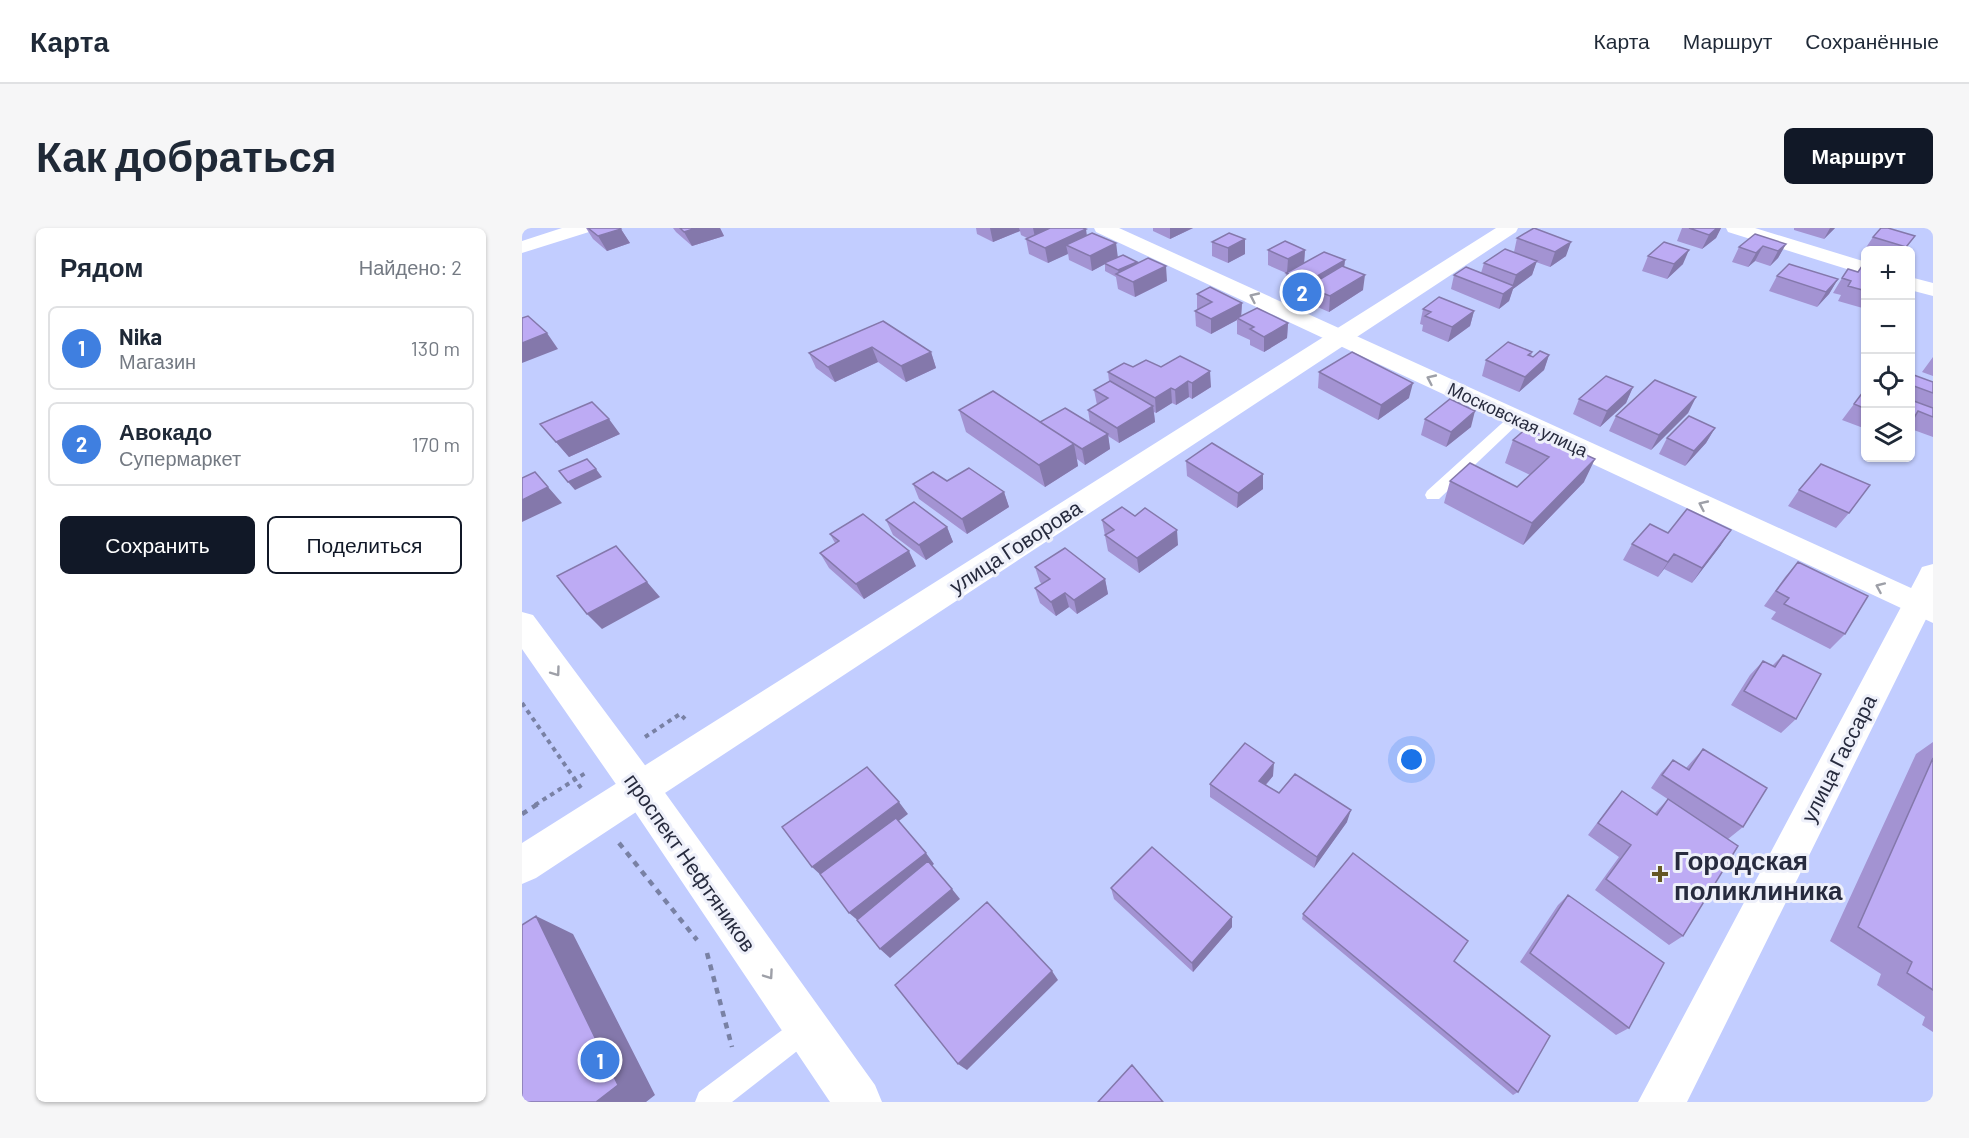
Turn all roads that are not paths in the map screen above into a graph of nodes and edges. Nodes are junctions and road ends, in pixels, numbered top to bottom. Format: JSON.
{"nodes":[{"id":1,"x":582,"y":228,"type":"edge"},
{"id":2,"x":1103,"y":228,"type":"edge"},
{"id":3,"x":1509,"y":228,"type":"edge"},
{"id":4,"x":1735,"y":228,"type":"edge"},
{"id":5,"x":522,"y":247,"type":"edge"},
{"id":6,"x":1861,"y":267,"type":"edge"},
{"id":7,"x":1915,"y":284,"type":"edge"},
{"id":8,"x":1933,"y":290,"type":"edge"},
{"id":9,"x":1339,"y":336,"type":"junction"},
{"id":10,"x":1515,"y":418,"type":"junction"},
{"id":11,"x":1433,"y":495,"type":"dead end"},
{"id":12,"x":1928,"y":597,"type":"edge"},
{"id":13,"x":522,"y":624,"type":"edge"},
{"id":14,"x":640,"y":788,"type":"junction"},
{"id":15,"x":522,"y":865,"type":"edge"},
{"id":16,"x":806,"y":1028,"type":"junction"},
{"id":17,"x":709,"y":1102,"type":"edge"},
{"id":18,"x":858,"y":1102,"type":"edge"},
{"id":19,"x":1662,"y":1102,"type":"edge"}],
"edges":[{"from":1,"to":5,"type":"street"},
{"from":9,"to":2,"type":"street","name":"Московская улица","one_way":true},
{"from":3,"to":9,"type":"street","name":"улица Говорова"},
{"from":4,"to":6,"type":"street"},
{"from":7,"to":8,"type":"street"},
{"from":10,"to":9,"type":"street","name":"Московская улица","one_way":true},
{"from":9,"to":14,"type":"street","name":"улица Говорова"},
{"from":10,"to":11,"type":"lane"},
{"from":12,"to":10,"type":"street","name":"Московская улица","one_way":true},
{"from":12,"to":19,"type":"street","name":"улица Гассара"},
{"from":13,"to":14,"type":"street","name":"проспект Нефтяников","one_way":true},
{"from":14,"to":15,"type":"street","name":"улица Говорова"},
{"from":14,"to":16,"type":"street","name":"проспект Нефтяников","one_way":true},
{"from":16,"to":17,"type":"lane"},
{"from":16,"to":18,"type":"street","name":"проспект Нефтяников"}]}
